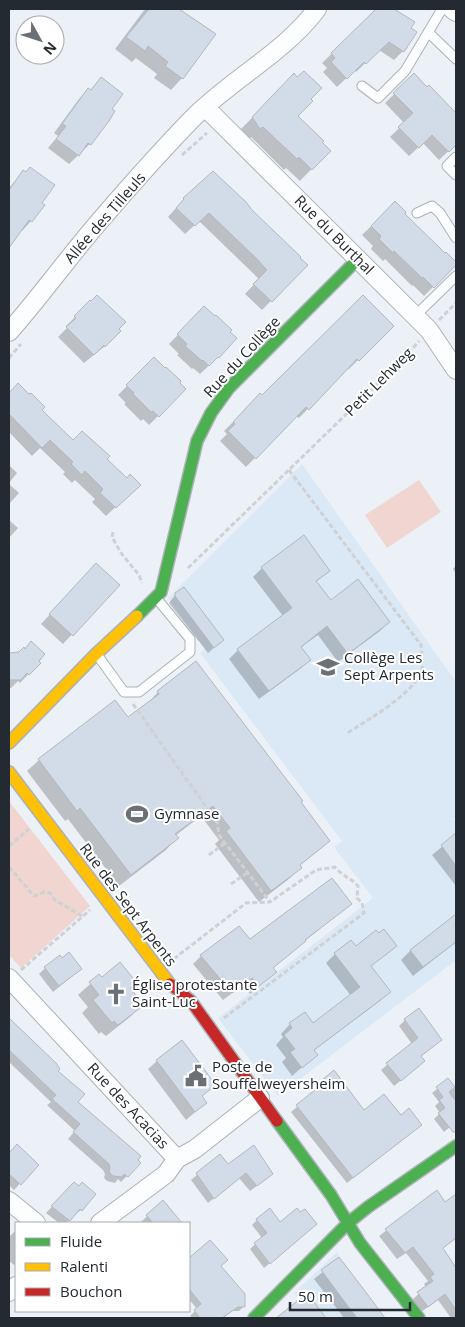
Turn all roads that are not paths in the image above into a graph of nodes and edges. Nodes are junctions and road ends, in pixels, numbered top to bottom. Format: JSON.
{"nodes":[{"id":1,"x":317,"y":9,"type":"edge"},
{"id":2,"x":442,"y":9,"type":"edge"},
{"id":3,"x":452,"y":9,"type":"edge"},
{"id":4,"x":456,"y":12,"type":"edge"},
{"id":5,"x":428,"y":32,"type":"junction"},
{"id":6,"x":456,"y":60,"type":"edge"},
{"id":7,"x":362,"y":86,"type":"dead end"},
{"id":8,"x":205,"y":106,"type":"junction"},
{"id":9,"x":456,"y":157,"type":"edge"},
{"id":10,"x":456,"y":175,"type":"edge"},
{"id":11,"x":417,"y":213,"type":"dead end"},
{"id":12,"x":456,"y":238,"type":"edge"},
{"id":13,"x":358,"y":259,"type":"junction"},
{"id":14,"x":456,"y":276,"type":"edge"},
{"id":15,"x":415,"y":316,"type":"junction"},
{"id":16,"x":9,"y":332,"type":"edge"},
{"id":17,"x":456,"y":370,"type":"edge"},
{"id":18,"x":156,"y":598,"type":"junction"},
{"id":19,"x":96,"y":654,"type":"junction"},
{"id":20,"x":9,"y":743,"type":"edge"},
{"id":21,"x":9,"y":772,"type":"edge"},
{"id":22,"x":12,"y":980,"type":"edge"},
{"id":23,"x":260,"y":1098,"type":"junction"},
{"id":24,"x":456,"y":1146,"type":"edge"},
{"id":25,"x":177,"y":1159,"type":"junction"},
{"id":26,"x":9,"y":1201,"type":"edge"},
{"id":27,"x":35,"y":1222,"type":"edge"},
{"id":28,"x":101,"y":1222,"type":"edge"},
{"id":29,"x":348,"y":1223,"type":"junction"},
{"id":30,"x":254,"y":1318,"type":"edge"},
{"id":31,"x":419,"y":1318,"type":"edge"}],
"edges":[{"from":1,"to":8,"type":"street","name":"Allée des Tilleuls"},
{"from":2,"to":5,"type":"lane"},
{"from":3,"to":4,"type":"street"},
{"from":5,"to":6,"type":"lane"},
{"from":5,"to":7,"type":"lane"},
{"from":8,"to":13,"type":"street","name":"Rue du Burthal"},
{"from":8,"to":16,"type":"street","name":"Allée des Tilleuls"},
{"from":9,"to":10,"type":"lane"},
{"from":11,"to":12,"type":"lane"},
{"from":13,"to":15,"type":"street","name":"Rue du Burthal"},
{"from":13,"to":18,"type":"street","name":"Rue du Collège"},
{"from":14,"to":15,"type":"lane"},
{"from":15,"to":17,"type":"street","name":"Rue du Burthal"},
{"from":18,"to":19,"type":"street","name":"Rue du Collège"},
{"from":18,"to":19,"type":"lane"},
{"from":19,"to":20,"type":"street","name":"Rue du Collège"},
{"from":21,"to":23,"type":"street","name":"Rue des Sept Arpents"},
{"from":22,"to":25,"type":"street","name":"Rue des Acacias"},
{"from":23,"to":25,"type":"street","name":"Rue des Acacias"},
{"from":23,"to":29,"type":"street","name":"Rue des Sept Arpents"},
{"from":24,"to":29,"type":"street"},
{"from":25,"to":28,"type":"street"},
{"from":26,"to":27,"type":"street"},
{"from":29,"to":30,"type":"street"},
{"from":29,"to":31,"type":"street","name":"Rue des Sept Arpents"}]}
